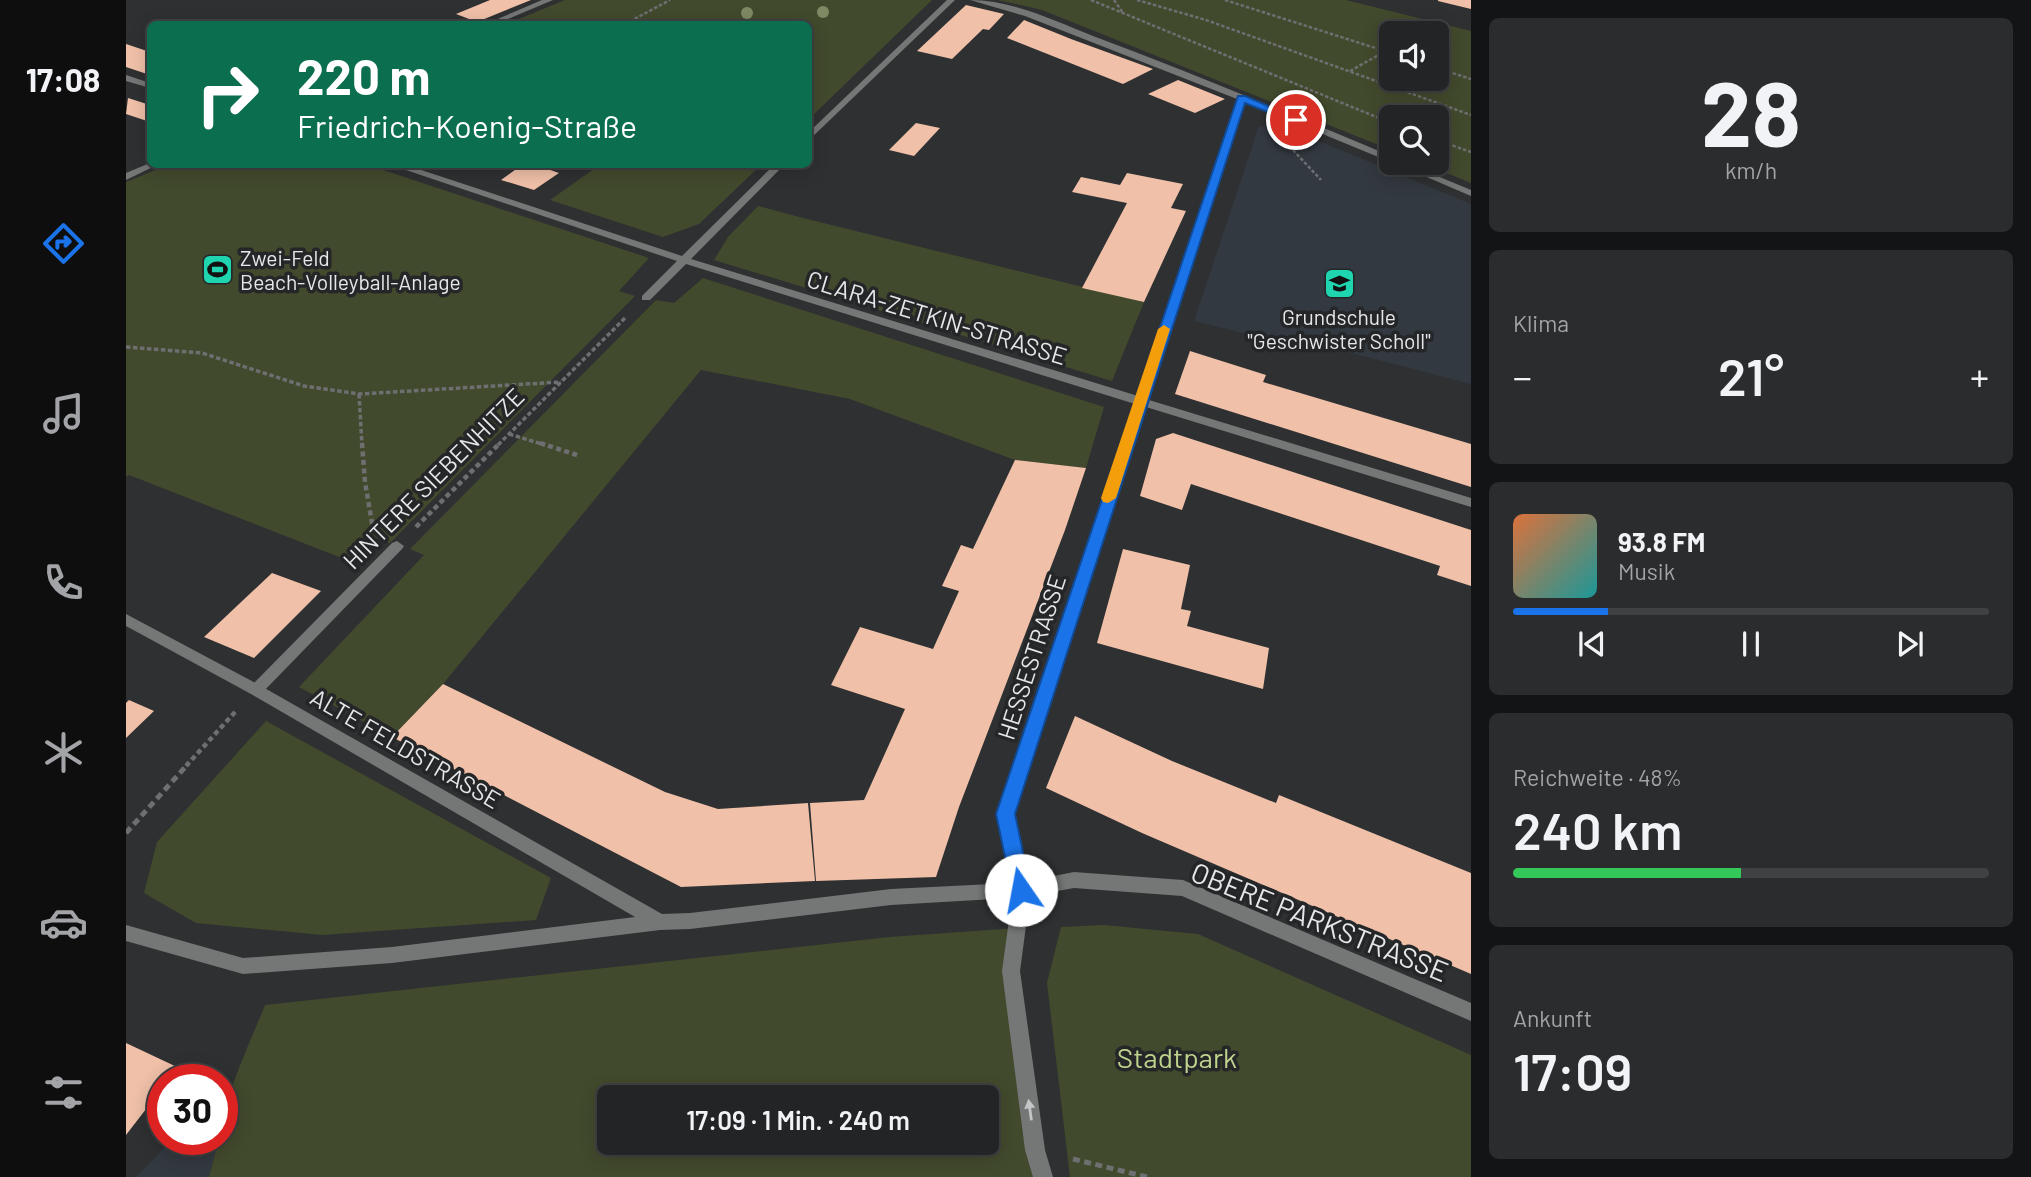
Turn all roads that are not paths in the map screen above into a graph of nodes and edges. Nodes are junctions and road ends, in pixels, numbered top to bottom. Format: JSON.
{"nodes":[{"id":1,"x":549,"y":0,"type":"edge"},
{"id":2,"x":951,"y":0,"type":"edge"},
{"id":3,"x":974,"y":0,"type":"edge"},
{"id":4,"x":497,"y":21,"type":"edge"},
{"id":5,"x":126,"y":78,"type":"edge"},
{"id":6,"x":147,"y":85,"type":"edge"},
{"id":7,"x":1242,"y":98,"type":"junction"},
{"id":8,"x":812,"y":134,"type":"edge"},
{"id":9,"x":1379,"y":154,"type":"edge"},
{"id":10,"x":147,"y":168,"type":"edge"},
{"id":11,"x":404,"y":168,"type":"edge"},
{"id":12,"x":777,"y":168,"type":"edge"},
{"id":13,"x":1429,"y":175,"type":"edge"},
{"id":14,"x":126,"y":177,"type":"edge"},
{"id":15,"x":1471,"y":192,"type":"edge"},
{"id":16,"x":683,"y":260,"type":"junction"},
{"id":17,"x":646,"y":298,"type":"road end"},
{"id":18,"x":1139,"y":403,"type":"junction"},
{"id":19,"x":1471,"y":503,"type":"edge"},
{"id":20,"x":397,"y":546,"type":"road end"},
{"id":21,"x":126,"y":619,"type":"edge"},
{"id":22,"x":256,"y":690,"type":"junction"},
{"id":23,"x":1021,"y":890,"type":"junction"},
{"id":24,"x":660,"y":922,"type":"junction"},
{"id":25,"x":126,"y":933,"type":"edge"},
{"id":26,"x":1471,"y":1012,"type":"edge"},
{"id":27,"x":1043,"y":1177,"type":"edge"}],
"edges":[{"from":1,"to":4,"type":"street"},
{"from":2,"to":8,"type":"street"},
{"from":3,"to":7,"type":"street"},
{"from":5,"to":6,"type":"street"},
{"from":7,"to":9,"type":"street"},
{"from":7,"to":18,"type":"street","name":"HESSESTRASSE"},
{"from":10,"to":14,"type":"street"},
{"from":11,"to":16,"type":"street","name":"CLARA-ZETKIN-STRASSE"},
{"from":12,"to":16,"type":"street"},
{"from":13,"to":15,"type":"street"},
{"from":16,"to":17,"type":"street"},
{"from":16,"to":18,"type":"street","name":"CLARA-ZETKIN-STRASSE"},
{"from":18,"to":19,"type":"street","name":"CLARA-ZETKIN-STRASSE"},
{"from":18,"to":23,"type":"street","name":"HESSESTRASSE"},
{"from":20,"to":22,"type":"street","name":"HINTERE SIEBENHITZE"},
{"from":21,"to":22,"type":"street","name":"ALTE FELDSTRASSE"},
{"from":22,"to":24,"type":"street","name":"ALTE FELDSTRASSE"},
{"from":23,"to":24,"type":"street"},
{"from":23,"to":26,"type":"street","name":"OBERE PARKSTRASSE"},
{"from":27,"to":23,"type":"street","name":"HESSESTRASSE","one_way":true},
{"from":24,"to":25,"type":"street"}]}
